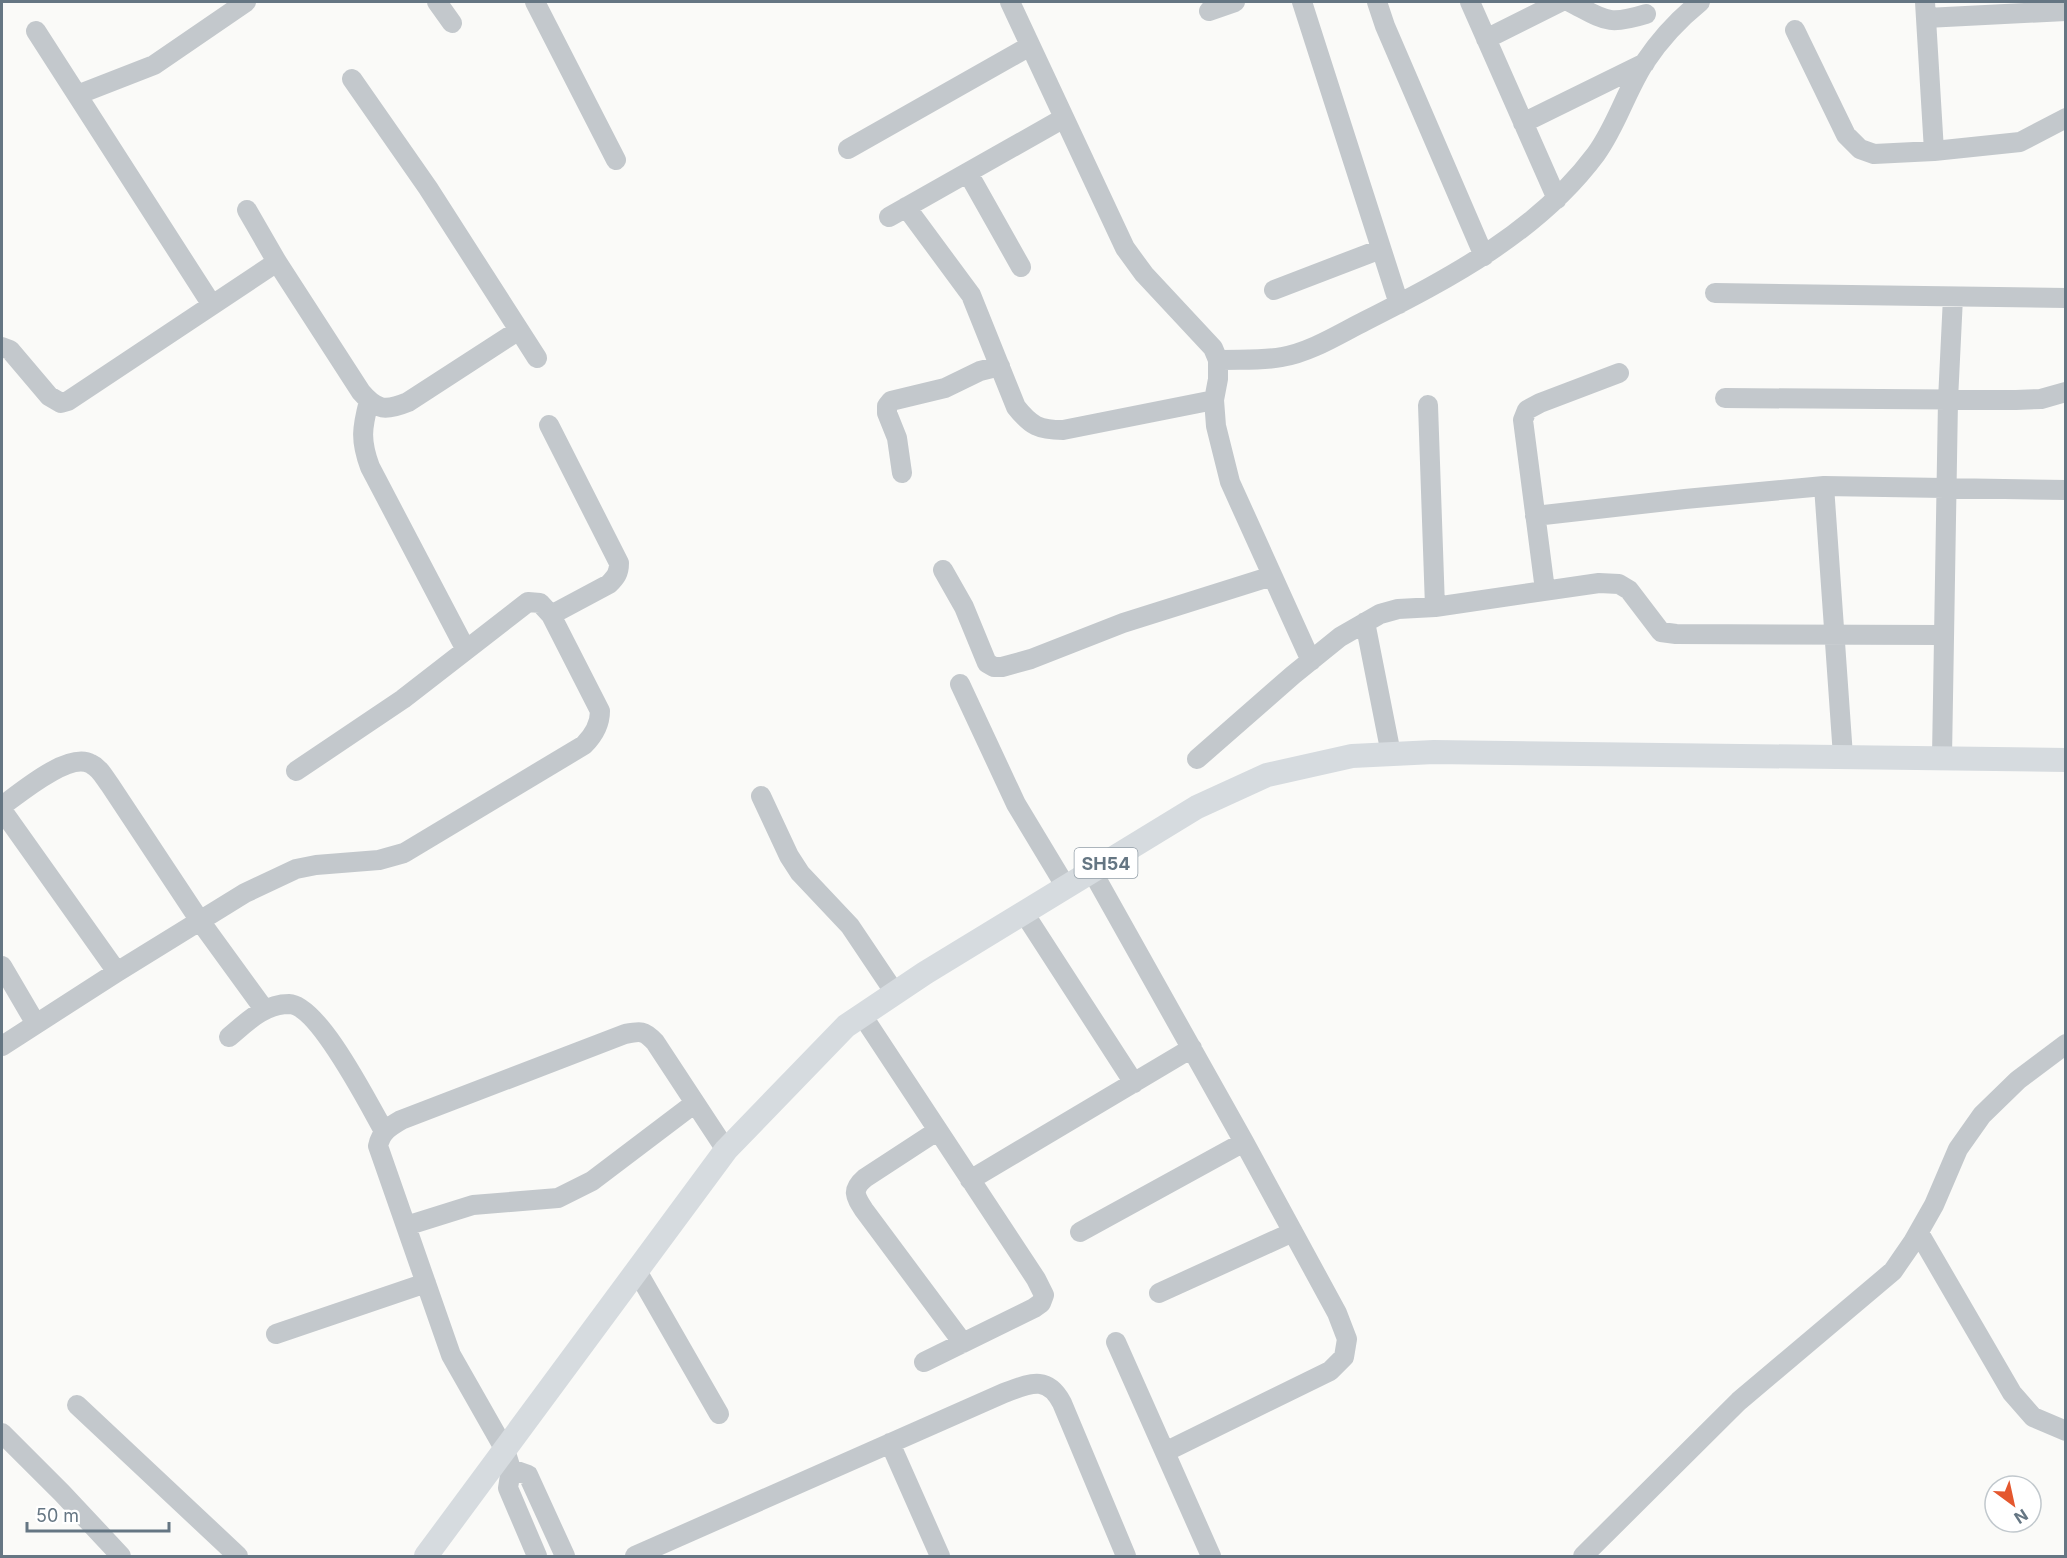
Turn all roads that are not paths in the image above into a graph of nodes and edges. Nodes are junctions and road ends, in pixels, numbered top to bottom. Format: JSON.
{"nodes":[{"id":1,"x":246,"y":2,"type":"edge"},
{"id":2,"x":438,"y":2,"type":"edge"},
{"id":3,"x":535,"y":2,"type":"edge"},
{"id":4,"x":1010,"y":2,"type":"edge"},
{"id":5,"x":1235,"y":2,"type":"edge"},
{"id":6,"x":1302,"y":2,"type":"edge"},
{"id":7,"x":1377,"y":2,"type":"edge"},
{"id":8,"x":1470,"y":2,"type":"edge"},
{"id":9,"x":1560,"y":2,"type":"edge"},
{"id":10,"x":1570,"y":2,"type":"edge"},
{"id":11,"x":1700,"y":2,"type":"edge"},
{"id":12,"x":1644,"y":8,"type":"edge"},
{"id":13,"x":1926,"y":10,"type":"edge"},
{"id":14,"x":1209,"y":11,"type":"dead end"},
{"id":15,"x":2066,"y":11,"type":"edge"},
{"id":16,"x":452,"y":23,"type":"dead end"},
{"id":17,"x":1795,"y":30,"type":"dead end"},
{"id":18,"x":36,"y":31,"type":"dead end"},
{"id":19,"x":1486,"y":39,"type":"junction"},
{"id":20,"x":1659,"y":44,"type":"junction"},
{"id":21,"x":1030,"y":46,"type":"junction"},
{"id":22,"x":1645,"y":63,"type":"junction"},
{"id":23,"x":352,"y":79,"type":"dead end"},
{"id":24,"x":77,"y":95,"type":"junction"},
{"id":25,"x":1064,"y":118,"type":"junction"},
{"id":26,"x":2066,"y":118,"type":"edge"},
{"id":27,"x":1523,"y":123,"type":"junction"},
{"id":28,"x":848,"y":150,"type":"dead end"},
{"id":29,"x":1934,"y":152,"type":"junction"},
{"id":30,"x":616,"y":160,"type":"dead end"},
{"id":31,"x":968,"y":172,"type":"junction"},
{"id":32,"x":1557,"y":199,"type":"junction"},
{"id":33,"x":247,"y":210,"type":"dead end"},
{"id":34,"x":1381,"y":249,"type":"junction"},
{"id":35,"x":1484,"y":256,"type":"junction"},
{"id":36,"x":277,"y":261,"type":"junction"},
{"id":37,"x":1021,"y":267,"type":"dead end"},
{"id":38,"x":1274,"y":290,"type":"dead end"},
{"id":39,"x":1715,"y":293,"type":"dead end"},
{"id":40,"x":1953,"y":297,"type":"junction"},
{"id":41,"x":2066,"y":298,"type":"edge"},
{"id":42,"x":1399,"y":304,"type":"junction"},
{"id":43,"x":212,"y":305,"type":"junction"},
{"id":44,"x":519,"y":330,"type":"junction"},
{"id":45,"x":2,"y":347,"type":"edge"},
{"id":46,"x":537,"y":358,"type":"dead end"},
{"id":47,"x":1218,"y":360,"type":"junction"},
{"id":48,"x":1000,"y":366,"type":"junction"},
{"id":49,"x":1619,"y":373,"type":"dead end"},
{"id":50,"x":2066,"y":392,"type":"edge"},
{"id":51,"x":1725,"y":398,"type":"dead end"},
{"id":52,"x":1214,"y":399,"type":"junction"},
{"id":53,"x":1948,"y":400,"type":"junction"},
{"id":54,"x":369,"y":401,"type":"junction"},
{"id":55,"x":1428,"y":405,"type":"dead end"},
{"id":56,"x":549,"y":424,"type":"dead end"},
{"id":57,"x":902,"y":473,"type":"dead end"},
{"id":58,"x":1824,"y":486,"type":"junction"},
{"id":59,"x":1946,"y":489,"type":"junction"},
{"id":60,"x":2066,"y":490,"type":"edge"},
{"id":61,"x":1535,"y":516,"type":"junction"},
{"id":62,"x":943,"y":570,"type":"dead end"},
{"id":63,"x":1272,"y":576,"type":"junction"},
{"id":64,"x":1545,"y":590,"type":"junction"},
{"id":65,"x":1435,"y":606,"type":"junction"},
{"id":66,"x":551,"y":615,"type":"junction"},
{"id":67,"x":1365,"y":622,"type":"junction"},
{"id":68,"x":1834,"y":634,"type":"junction"},
{"id":69,"x":1944,"y":635,"type":"junction"},
{"id":70,"x":466,"y":650,"type":"junction"},
{"id":71,"x":1311,"y":661,"type":"junction"},
{"id":72,"x":960,"y":684,"type":"dead end"},
{"id":73,"x":1392,"y":754,"type":"junction"},
{"id":74,"x":1843,"y":756,"type":"junction"},
{"id":75,"x":1942,"y":757,"type":"junction"},
{"id":76,"x":1197,"y":759,"type":"dead end"},
{"id":77,"x":2066,"y":760,"type":"edge"},
{"id":78,"x":296,"y":771,"type":"dead end"},
{"id":79,"x":761,"y":796,"type":"dead end"},
{"id":80,"x":2,"y":806,"type":"edge"},
{"id":81,"x":2,"y":810,"type":"edge"},
{"id":82,"x":1092,"y":871,"type":"junction"},
{"id":83,"x":1066,"y":887,"type":"junction"},
{"id":84,"x":1024,"y":913,"type":"junction"},
{"id":85,"x":200,"y":921,"type":"junction"},
{"id":86,"x":2,"y":966,"type":"edge"},
{"id":87,"x":117,"y":972,"type":"junction"},
{"id":88,"x":895,"y":993,"type":"junction"},
{"id":89,"x":264,"y":1009,"type":"junction"},
{"id":90,"x":862,"y":1015,"type":"junction"},
{"id":91,"x":36,"y":1024,"type":"junction"},
{"id":92,"x":229,"y":1037,"type":"dead end"},
{"id":93,"x":2066,"y":1044,"type":"edge"},
{"id":94,"x":2,"y":1046,"type":"edge"},
{"id":95,"x":1191,"y":1048,"type":"junction"},
{"id":96,"x":1134,"y":1083,"type":"junction"},
{"id":97,"x":695,"y":1103,"type":"junction"},
{"id":98,"x":384,"y":1131,"type":"junction"},
{"id":99,"x":937,"y":1131,"type":"junction"},
{"id":100,"x":1244,"y":1142,"type":"junction"},
{"id":101,"x":726,"y":1150,"type":"junction"},
{"id":102,"x":970,"y":1180,"type":"junction"},
{"id":103,"x":406,"y":1226,"type":"junction"},
{"id":104,"x":1080,"y":1232,"type":"dead end"},
{"id":105,"x":1293,"y":1232,"type":"junction"},
{"id":106,"x":1919,"y":1233,"type":"junction"},
{"id":107,"x":637,"y":1271,"type":"junction"},
{"id":108,"x":426,"y":1284,"type":"junction"},
{"id":109,"x":1159,"y":1293,"type":"dead end"},
{"id":110,"x":276,"y":1334,"type":"dead end"},
{"id":111,"x":1116,"y":1341,"type":"dead end"},
{"id":112,"x":963,"y":1343,"type":"junction"},
{"id":113,"x":924,"y":1362,"type":"dead end"},
{"id":114,"x":77,"y":1405,"type":"dead end"},
{"id":115,"x":719,"y":1414,"type":"dead end"},
{"id":116,"x":2066,"y":1431,"type":"edge"},
{"id":117,"x":2,"y":1433,"type":"edge"},
{"id":118,"x":890,"y":1443,"type":"junction"},
{"id":119,"x":1165,"y":1452,"type":"junction"},
{"id":120,"x":508,"y":1459,"type":"junction"},
{"id":121,"x":121,"y":1557,"type":"edge"},
{"id":122,"x":238,"y":1557,"type":"edge"},
{"id":123,"x":426,"y":1557,"type":"edge"},
{"id":124,"x":537,"y":1557,"type":"edge"},
{"id":125,"x":565,"y":1557,"type":"edge"},
{"id":126,"x":635,"y":1557,"type":"edge"},
{"id":127,"x":940,"y":1557,"type":"edge"},
{"id":128,"x":1126,"y":1557,"type":"edge"},
{"id":129,"x":1211,"y":1557,"type":"edge"},
{"id":130,"x":1583,"y":1557,"type":"edge"}],
"edges":[{"from":1,"to":24,"type":"street"},
{"from":2,"to":16,"type":"street"},
{"from":3,"to":30,"type":"street"},
{"from":4,"to":21,"type":"street"},
{"from":5,"to":14,"type":"street"},
{"from":6,"to":34,"type":"street"},
{"from":7,"to":35,"type":"street"},
{"from":8,"to":19,"type":"street"},
{"from":9,"to":19,"type":"street"},
{"from":10,"to":12,"type":"street"},
{"from":11,"to":20,"type":"street"},
{"from":12,"to":20,"type":"street"},
{"from":13,"to":15,"type":"street"},
{"from":13,"to":29,"type":"street"},
{"from":17,"to":29,"type":"street"},
{"from":18,"to":24,"type":"street"},
{"from":19,"to":27,"type":"street"},
{"from":20,"to":22,"type":"street"},
{"from":21,"to":25,"type":"street"},
{"from":21,"to":28,"type":"street"},
{"from":22,"to":27,"type":"street"},
{"from":22,"to":32,"type":"street"},
{"from":23,"to":44,"type":"street"},
{"from":24,"to":43,"type":"street"},
{"from":25,"to":31,"type":"street"},
{"from":25,"to":47,"type":"street"},
{"from":26,"to":29,"type":"street"},
{"from":27,"to":32,"type":"street"},
{"from":31,"to":37,"type":"street"},
{"from":31,"to":48,"type":"street"},
{"from":32,"to":35,"type":"street"},
{"from":33,"to":36,"type":"street"},
{"from":34,"to":38,"type":"street"},
{"from":34,"to":42,"type":"street"},
{"from":35,"to":42,"type":"street"},
{"from":36,"to":43,"type":"street"},
{"from":36,"to":54,"type":"street"},
{"from":39,"to":40,"type":"street"},
{"from":40,"to":41,"type":"street"},
{"from":40,"to":53,"type":"street"},
{"from":42,"to":47,"type":"street"},
{"from":43,"to":45,"type":"street"},
{"from":44,"to":46,"type":"street"},
{"from":44,"to":54,"type":"street"},
{"from":47,"to":52,"type":"street"},
{"from":48,"to":52,"type":"street"},
{"from":48,"to":57,"type":"street"},
{"from":49,"to":61,"type":"street"},
{"from":50,"to":53,"type":"street"},
{"from":51,"to":53,"type":"street"},
{"from":52,"to":63,"type":"street"},
{"from":53,"to":59,"type":"street"},
{"from":54,"to":70,"type":"street"},
{"from":55,"to":65,"type":"street"},
{"from":56,"to":66,"type":"street"},
{"from":58,"to":59,"type":"street"},
{"from":58,"to":61,"type":"street"},
{"from":58,"to":68,"type":"street"},
{"from":59,"to":60,"type":"street"},
{"from":59,"to":69,"type":"street"},
{"from":61,"to":64,"type":"street"},
{"from":62,"to":63,"type":"street"},
{"from":63,"to":71,"type":"street"},
{"from":64,"to":65,"type":"street"},
{"from":64,"to":68,"type":"street"},
{"from":65,"to":67,"type":"street"},
{"from":66,"to":70,"type":"street"},
{"from":66,"to":85,"type":"street"},
{"from":67,"to":71,"type":"street"},
{"from":67,"to":73,"type":"street"},
{"from":68,"to":69,"type":"street"},
{"from":68,"to":74,"type":"street"},
{"from":69,"to":75,"type":"street"},
{"from":70,"to":78,"type":"street"},
{"from":71,"to":76,"type":"street"},
{"from":72,"to":83,"type":"street"},
{"from":73,"to":74,"type":"main road","number":"SH54"},
{"from":73,"to":82,"type":"main road","number":"SH54"},
{"from":74,"to":75,"type":"main road","number":"SH54"},
{"from":75,"to":77,"type":"main road","number":"SH54"},
{"from":79,"to":88,"type":"street"},
{"from":80,"to":85,"type":"street"},
{"from":81,"to":87,"type":"street"},
{"from":82,"to":83,"type":"main road","number":"SH54"},
{"from":82,"to":95,"type":"street"},
{"from":83,"to":84,"type":"main road","number":"SH54"},
{"from":84,"to":88,"type":"main road","number":"SH54"},
{"from":84,"to":96,"type":"street"},
{"from":85,"to":87,"type":"street"},
{"from":85,"to":89,"type":"street"},
{"from":86,"to":91,"type":"street"},
{"from":87,"to":91,"type":"street"},
{"from":88,"to":90,"type":"main road","number":"SH54"},
{"from":89,"to":92,"type":"street"},
{"from":89,"to":98,"type":"street"},
{"from":90,"to":99,"type":"street"},
{"from":90,"to":101,"type":"main road","number":"SH54"},
{"from":91,"to":94,"type":"street"},
{"from":93,"to":106,"type":"street"},
{"from":95,"to":96,"type":"street"},
{"from":95,"to":100,"type":"street"},
{"from":96,"to":102,"type":"street"},
{"from":97,"to":98,"type":"street"},
{"from":97,"to":101,"type":"street"},
{"from":97,"to":103,"type":"street"},
{"from":98,"to":103,"type":"street"},
{"from":99,"to":102,"type":"street"},
{"from":99,"to":112,"type":"street"},
{"from":100,"to":104,"type":"street"},
{"from":100,"to":105,"type":"street"},
{"from":101,"to":107,"type":"main road","number":"SH54"},
{"from":102,"to":112,"type":"street"},
{"from":103,"to":108,"type":"street"},
{"from":105,"to":109,"type":"street"},
{"from":105,"to":119,"type":"street"},
{"from":106,"to":116,"type":"street"},
{"from":106,"to":130,"type":"street"},
{"from":107,"to":115,"type":"street"},
{"from":107,"to":120,"type":"main road","number":"SH54"},
{"from":108,"to":110,"type":"street"},
{"from":108,"to":120,"type":"street"},
{"from":111,"to":119,"type":"street"},
{"from":112,"to":113,"type":"street"},
{"from":114,"to":122,"type":"street"},
{"from":117,"to":121,"type":"street"},
{"from":118,"to":126,"type":"street"},
{"from":118,"to":127,"type":"street"},
{"from":118,"to":128,"type":"street"},
{"from":119,"to":129,"type":"street"},
{"from":120,"to":123,"type":"main road","number":"SH54"},
{"from":120,"to":124,"type":"street"},
{"from":120,"to":125,"type":"street"}]}
